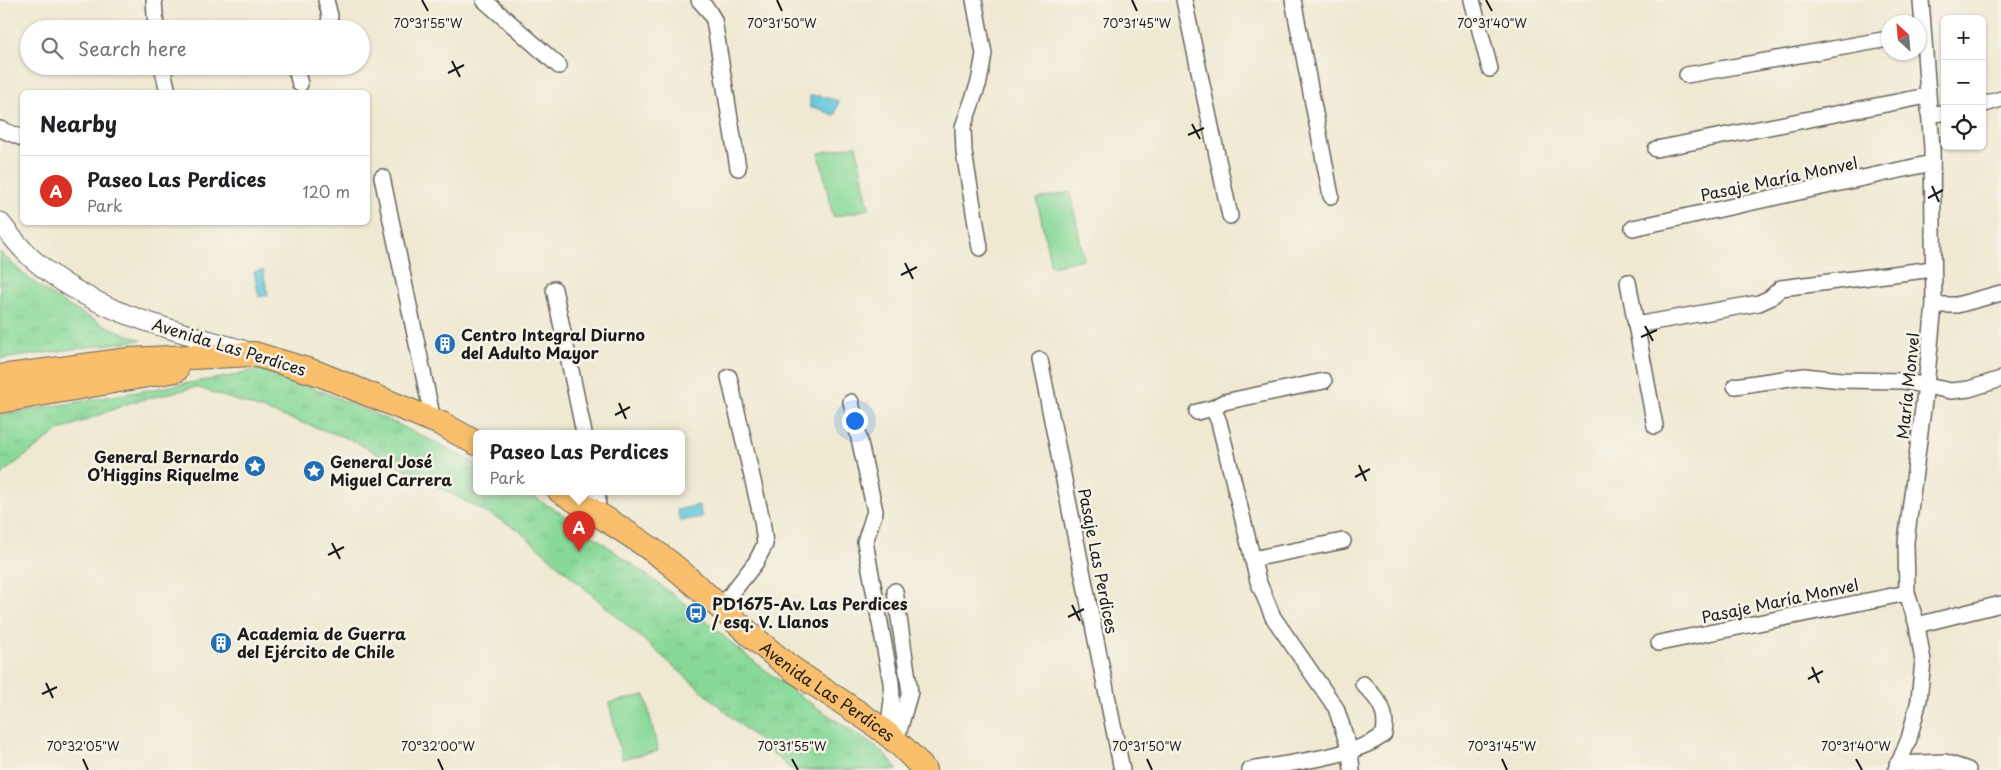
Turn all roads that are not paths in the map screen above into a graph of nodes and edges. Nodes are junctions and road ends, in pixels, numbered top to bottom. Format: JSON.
{"nodes":[{"id":1,"x":154,"y":0,"type":"edge"},
{"id":2,"x":326,"y":0,"type":"edge"},
{"id":3,"x":484,"y":0,"type":"edge"},
{"id":4,"x":699,"y":0,"type":"edge"},
{"id":5,"x":974,"y":0,"type":"edge"},
{"id":6,"x":1184,"y":0,"type":"edge"},
{"id":7,"x":1293,"y":0,"type":"edge"},
{"id":8,"x":1472,"y":0,"type":"edge"},
{"id":9,"x":1921,"y":0,"type":"edge"},
{"id":10,"x":1921,"y":15,"type":"edge"},
{"id":11,"x":155,"y":20,"type":"edge"},
{"id":12,"x":329,"y":20,"type":"edge"},
{"id":13,"x":1881,"y":40,"type":"edge"},
{"id":14,"x":1923,"y":60,"type":"edge"},
{"id":15,"x":559,"y":66,"type":"dead end"},
{"id":16,"x":1490,"y":69,"type":"dead end"},
{"id":17,"x":164,"y":75,"type":"edge"},
{"id":18,"x":298,"y":75,"type":"edge"},
{"id":19,"x":1688,"y":75,"type":"dead end"},
{"id":20,"x":300,"y":84,"type":"dead end"},
{"id":21,"x":168,"y":90,"type":"edge"},
{"id":22,"x":1927,"y":96,"type":"junction"},
{"id":23,"x":2001,"y":99,"type":"edge"},
{"id":24,"x":1986,"y":104,"type":"edge"},
{"id":25,"x":1941,"y":113,"type":"edge"},
{"id":26,"x":1929,"y":114,"type":"junction"},
{"id":27,"x":0,"y":129,"type":"edge"},
{"id":28,"x":20,"y":137,"type":"edge"},
{"id":29,"x":1656,"y":149,"type":"dead end"},
{"id":30,"x":1932,"y":163,"type":"junction"},
{"id":31,"x":738,"y":168,"type":"dead end"},
{"id":32,"x":382,"y":177,"type":"dead end"},
{"id":33,"x":1330,"y":196,"type":"dead end"},
{"id":34,"x":1230,"y":216,"type":"dead end"},
{"id":35,"x":0,"y":222,"type":"edge"},
{"id":36,"x":1633,"y":228,"type":"dead end"},
{"id":37,"x":980,"y":248,"type":"dead end"},
{"id":38,"x":1933,"y":269,"type":"junction"},
{"id":39,"x":1628,"y":282,"type":"dead end"},
{"id":40,"x":554,"y":290,"type":"dead end"},
{"id":41,"x":2001,"y":293,"type":"edge"},
{"id":42,"x":1934,"y":305,"type":"junction"},
{"id":43,"x":1636,"y":325,"type":"junction"},
{"id":44,"x":254,"y":354,"type":"junction"},
{"id":45,"x":1040,"y":360,"type":"dead end"},
{"id":46,"x":0,"y":376,"type":"edge"},
{"id":47,"x":728,"y":376,"type":"dead end"},
{"id":48,"x":2001,"y":380,"type":"edge"},
{"id":49,"x":1324,"y":381,"type":"dead end"},
{"id":50,"x":1736,"y":386,"type":"dead end"},
{"id":51,"x":1926,"y":386,"type":"junction"},
{"id":52,"x":0,"y":401,"type":"edge"},
{"id":53,"x":851,"y":402,"type":"dead end"},
{"id":54,"x":1213,"y":408,"type":"junction"},
{"id":55,"x":1197,"y":412,"type":"dead end"},
{"id":56,"x":433,"y":420,"type":"junction"},
{"id":57,"x":1655,"y":426,"type":"dead end"},
{"id":58,"x":583,"y":430,"type":"edge"},
{"id":59,"x":473,"y":441,"type":"edge"},
{"id":60,"x":573,"y":495,"type":"edge"},
{"id":61,"x":597,"y":502,"type":"edge"},
{"id":62,"x":1343,"y":541,"type":"dead end"},
{"id":63,"x":1252,"y":558,"type":"junction"},
{"id":64,"x":895,"y":591,"type":"dead end"},
{"id":65,"x":1907,"y":594,"type":"junction"},
{"id":66,"x":2001,"y":604,"type":"edge"},
{"id":67,"x":721,"y":607,"type":"junction"},
{"id":68,"x":1917,"y":624,"type":"junction"},
{"id":69,"x":1660,"y":643,"type":"dead end"},
{"id":70,"x":1363,"y":684,"type":"dead end"},
{"id":71,"x":892,"y":737,"type":"junction"},
{"id":72,"x":1350,"y":751,"type":"junction"},
{"id":73,"x":1897,"y":767,"type":"edge"},
{"id":74,"x":924,"y":770,"type":"edge"},
{"id":75,"x":1122,"y":770,"type":"edge"},
{"id":76,"x":1250,"y":770,"type":"edge"},
{"id":77,"x":1352,"y":770,"type":"edge"},
{"id":78,"x":1968,"y":770,"type":"edge"}],
"edges":[{"from":1,"to":11,"type":"street"},
{"from":2,"to":12,"type":"street"},
{"from":3,"to":15,"type":"street"},
{"from":4,"to":31,"type":"street"},
{"from":5,"to":37,"type":"street"},
{"from":6,"to":34,"type":"street"},
{"from":7,"to":33,"type":"street"},
{"from":8,"to":16,"type":"street"},
{"from":9,"to":10,"type":"street","name":"María Monvel"},
{"from":13,"to":19,"type":"street"},
{"from":14,"to":22,"type":"street","name":"María Monvel"},
{"from":17,"to":21,"type":"street"},
{"from":18,"to":20,"type":"street"},
{"from":22,"to":26,"type":"street","name":"María Monvel"},
{"from":22,"to":29,"type":"street"},
{"from":23,"to":24,"type":"street"},
{"from":25,"to":26,"type":"street"},
{"from":26,"to":30,"type":"street","name":"María Monvel"},
{"from":27,"to":28,"type":"street"},
{"from":30,"to":36,"type":"street","name":"Pasaje María Monvel"},
{"from":30,"to":38,"type":"street","name":"María Monvel"},
{"from":32,"to":56,"type":"street"},
{"from":35,"to":44,"type":"street","name":"Avenida Las Perdices"},
{"from":38,"to":42,"type":"street","name":"María Monvel"},
{"from":38,"to":43,"type":"street"},
{"from":39,"to":43,"type":"street"},
{"from":40,"to":58,"type":"street"},
{"from":41,"to":42,"type":"street"},
{"from":42,"to":51,"type":"street","name":"María Monvel"},
{"from":43,"to":57,"type":"street"},
{"from":44,"to":46,"type":"main road"},
{"from":44,"to":52,"type":"main road"},
{"from":44,"to":56,"type":"main road","name":"Avenida Las Perdices"},
{"from":45,"to":75,"type":"street","name":"Pasaje Las Perdices"},
{"from":47,"to":67,"type":"street"},
{"from":48,"to":51,"type":"street"},
{"from":49,"to":54,"type":"street"},
{"from":50,"to":51,"type":"street"},
{"from":51,"to":65,"type":"street","name":"María Monvel"},
{"from":53,"to":71,"type":"street"},
{"from":54,"to":55,"type":"street"},
{"from":54,"to":63,"type":"street"},
{"from":56,"to":59,"type":"main road","name":"Avenida Las Perdices"},
{"from":60,"to":61,"type":"main road","name":"Avenida Las Perdices"},
{"from":61,"to":67,"type":"main road","name":"Avenida Las Perdices"},
{"from":62,"to":63,"type":"street"},
{"from":63,"to":72,"type":"street"},
{"from":64,"to":71,"type":"street"},
{"from":65,"to":68,"type":"street","name":"María Monvel"},
{"from":65,"to":69,"type":"street","name":"Pasaje María Monvel"},
{"from":66,"to":68,"type":"street"},
{"from":67,"to":71,"type":"main road","name":"Avenida Las Perdices"},
{"from":68,"to":73,"type":"street","name":"María Monvel"},
{"from":70,"to":72,"type":"street"},
{"from":71,"to":74,"type":"main road","name":"Avenida Las Perdices"},
{"from":72,"to":76,"type":"street"},
{"from":72,"to":77,"type":"street"},
{"from":73,"to":78,"type":"street"}]}
